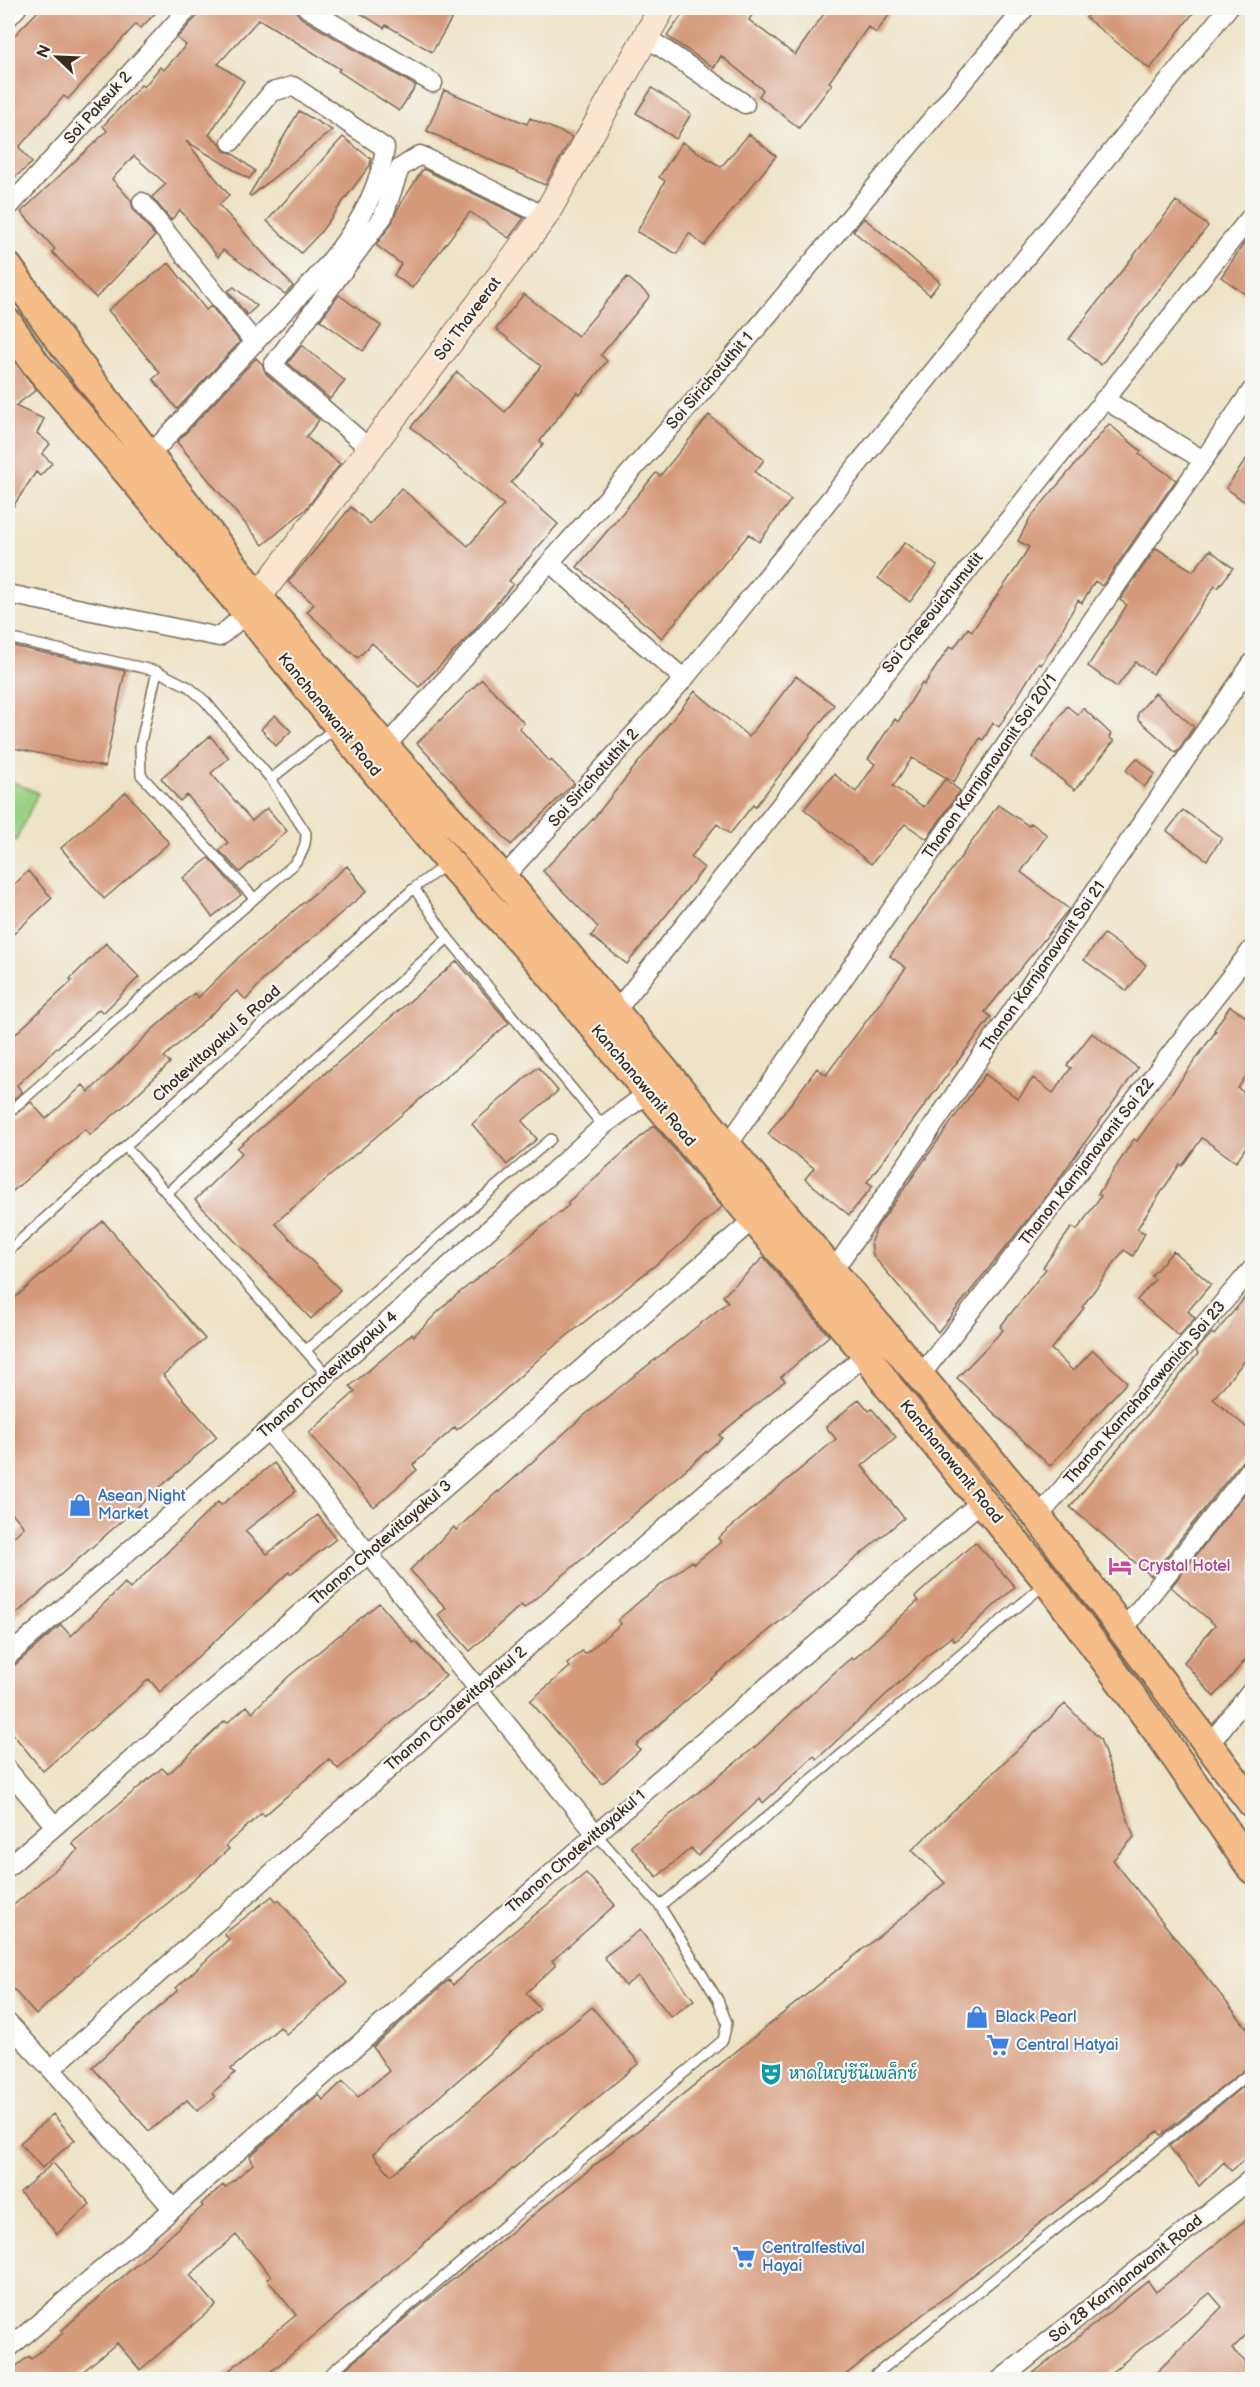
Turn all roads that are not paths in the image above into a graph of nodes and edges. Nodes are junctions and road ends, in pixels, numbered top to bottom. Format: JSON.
{"nodes":[{"id":1,"x":17,"y":8,"type":"edge"},
{"id":2,"x":189,"y":8,"type":"edge"},
{"id":3,"x":307,"y":8,"type":"edge"},
{"id":4,"x":662,"y":8,"type":"edge"},
{"id":5,"x":1025,"y":8,"type":"edge"},
{"id":6,"x":1228,"y":8,"type":"edge"},
{"id":7,"x":327,"y":13,"type":"edge"},
{"id":8,"x":8,"y":18,"type":"edge"},
{"id":9,"x":646,"y":37,"type":"junction"},
{"id":10,"x":433,"y":83,"type":"dead end"},
{"id":11,"x":745,"y":104,"type":"dead end"},
{"id":12,"x":231,"y":142,"type":"dead end"},
{"id":13,"x":142,"y":202,"type":"dead end"},
{"id":14,"x":8,"y":208,"type":"edge"},
{"id":15,"x":545,"y":216,"type":"junction"},
{"id":16,"x":1252,"y":216,"type":"edge"},
{"id":17,"x":8,"y":267,"type":"edge"},
{"id":18,"x":8,"y":323,"type":"edge"},
{"id":19,"x":255,"y":343,"type":"junction"},
{"id":20,"x":1252,"y":390,"type":"edge"},
{"id":21,"x":1104,"y":399,"type":"junction"},
{"id":22,"x":370,"y":449,"type":"junction"},
{"id":23,"x":149,"y":456,"type":"junction"},
{"id":24,"x":1203,"y":460,"type":"junction"},
{"id":25,"x":550,"y":562,"type":"junction"},
{"id":26,"x":8,"y":594,"type":"edge"},
{"id":27,"x":252,"y":605,"type":"junction"},
{"id":28,"x":8,"y":638,"type":"edge"},
{"id":29,"x":1252,"y":663,"type":"edge"},
{"id":30,"x":158,"y":671,"type":"junction"},
{"id":31,"x":684,"y":679,"type":"junction"},
{"id":32,"x":338,"y":726,"type":"junction"},
{"id":33,"x":385,"y":747,"type":"junction"},
{"id":34,"x":271,"y":779,"type":"junction"},
{"id":35,"x":449,"y":862,"type":"junction"},
{"id":36,"x":503,"y":878,"type":"junction"},
{"id":37,"x":414,"y":888,"type":"junction"},
{"id":38,"x":254,"y":898,"type":"junction"},
{"id":39,"x":448,"y":938,"type":"junction"},
{"id":40,"x":1252,"y":949,"type":"edge"},
{"id":41,"x":615,"y":1012,"type":"junction"},
{"id":42,"x":648,"y":1092,"type":"junction"},
{"id":43,"x":8,"y":1113,"type":"edge"},
{"id":44,"x":603,"y":1126,"type":"junction"},
{"id":45,"x":550,"y":1139,"type":"dead end"},
{"id":46,"x":728,"y":1145,"type":"junction"},
{"id":47,"x":125,"y":1146,"type":"junction"},
{"id":48,"x":167,"y":1193,"type":"junction"},
{"id":49,"x":763,"y":1208,"type":"junction"},
{"id":50,"x":8,"y":1251,"type":"edge"},
{"id":51,"x":1252,"y":1269,"type":"edge"},
{"id":52,"x":833,"y":1270,"type":"junction"},
{"id":53,"x":877,"y":1346,"type":"junction"},
{"id":54,"x":306,"y":1350,"type":"junction"},
{"id":55,"x":327,"y":1375,"type":"junction"},
{"id":56,"x":921,"y":1375,"type":"junction"},
{"id":57,"x":268,"y":1430,"type":"junction"},
{"id":58,"x":1252,"y":1467,"type":"edge"},
{"id":59,"x":983,"y":1500,"type":"junction"},
{"id":60,"x":1038,"y":1517,"type":"junction"},
{"id":61,"x":368,"y":1555,"type":"junction"},
{"id":62,"x":1047,"y":1581,"type":"junction"},
{"id":63,"x":1123,"y":1630,"type":"junction"},
{"id":64,"x":8,"y":1656,"type":"edge"},
{"id":65,"x":480,"y":1688,"type":"junction"},
{"id":66,"x":1252,"y":1690,"type":"edge"},
{"id":67,"x":1209,"y":1745,"type":"junction"},
{"id":68,"x":8,"y":1770,"type":"edge"},
{"id":69,"x":1252,"y":1803,"type":"edge"},
{"id":70,"x":54,"y":1825,"type":"junction"},
{"id":71,"x":596,"y":1834,"type":"junction"},
{"id":72,"x":8,"y":1867,"type":"edge"},
{"id":73,"x":1252,"y":1869,"type":"edge"},
{"id":74,"x":660,"y":1906,"type":"junction"},
{"id":75,"x":8,"y":2023,"type":"edge"},
{"id":76,"x":51,"y":2069,"type":"junction"},
{"id":77,"x":1252,"y":2071,"type":"edge"},
{"id":78,"x":1252,"y":2178,"type":"edge"},
{"id":79,"x":173,"y":2209,"type":"junction"},
{"id":80,"x":8,"y":2349,"type":"edge"},
{"id":81,"x":322,"y":2379,"type":"edge"},
{"id":82,"x":870,"y":2379,"type":"edge"},
{"id":83,"x":1000,"y":2379,"type":"edge"}],
"edges":[{"from":1,"to":8,"type":"street"},
{"from":2,"to":14,"type":"street","name":"Soi Paksuk 2"},
{"from":3,"to":7,"type":"street"},
{"from":4,"to":9,"type":"street","name":"Soi Thaveerat"},
{"from":5,"to":25,"type":"street","name":"Soi Sirichotuthit 1"},
{"from":6,"to":31,"type":"street","name":"Soi Sirichotuthit 2"},
{"from":7,"to":10,"type":"street"},
{"from":9,"to":11,"type":"street"},
{"from":9,"to":15,"type":"street","name":"Soi Thaveerat"},
{"from":12,"to":19,"type":"street"},
{"from":13,"to":19,"type":"street"},
{"from":15,"to":22,"type":"street","name":"Soi Thaveerat"},
{"from":15,"to":22,"type":"street"},
{"from":16,"to":21,"type":"street","name":"Soi Cheeouichumutit"},
{"from":17,"to":23,"type":"main road","name":"Kanchanawanit Road"},
{"from":18,"to":27,"type":"main road","name":"Kanchanawanit Road"},
{"from":19,"to":23,"type":"street"},
{"from":20,"to":24,"type":"street","name":"Thanon Karnjanavanit Soi 20/1"},
{"from":21,"to":24,"type":"street"},
{"from":21,"to":41,"type":"street","name":"Soi Cheeouichumutit"},
{"from":22,"to":27,"type":"street","name":"Soi Thaveerat"},
{"from":23,"to":27,"type":"main road","name":"Kanchanawanit Road"},
{"from":24,"to":46,"type":"street","name":"Thanon Karnjanavanit Soi 20/1"},
{"from":25,"to":31,"type":"street"},
{"from":25,"to":33,"type":"street","name":"Soi Sirichotuthit 1"},
{"from":26,"to":27,"type":"street"},
{"from":27,"to":32,"type":"main road","name":"Kanchanawanit Road"},
{"from":27,"to":33,"type":"main road","name":"Kanchanawanit Road"},
{"from":28,"to":30,"type":"lane"},
{"from":29,"to":52,"type":"street","name":"Thanon Karnjanavanit Soi 21"},
{"from":30,"to":34,"type":"lane"},
{"from":30,"to":38,"type":"lane"},
{"from":31,"to":36,"type":"street","name":"Soi Sirichotuthit 2"},
{"from":32,"to":34,"type":"lane"},
{"from":32,"to":35,"type":"main road","name":"Kanchanawanit Road"},
{"from":33,"to":36,"type":"main road","name":"Kanchanawanit Road"},
{"from":34,"to":38,"type":"lane"},
{"from":35,"to":37,"type":"lane","name":"Chotevittayakul 5 Road"},
{"from":35,"to":42,"type":"main road","name":"Kanchanawanit Road"},
{"from":36,"to":41,"type":"main road","name":"Kanchanawanit Road"},
{"from":37,"to":39,"type":"lane"},
{"from":37,"to":47,"type":"lane","name":"Chotevittayakul 5 Road"},
{"from":38,"to":43,"type":"lane"},
{"from":39,"to":44,"type":"lane"},
{"from":39,"to":48,"type":"lane"},
{"from":40,"to":56,"type":"street","name":"Thanon Karnjanavanit Soi 22"},
{"from":41,"to":46,"type":"main road","name":"Kanchanawanit Road"},
{"from":42,"to":44,"type":"street","name":"Thanon Chotevittayakul 4"},
{"from":42,"to":49,"type":"main road","name":"Kanchanawanit Road"},
{"from":44,"to":55,"type":"street","name":"Thanon Chotevittayakul 4"},
{"from":45,"to":54,"type":"lane"},
{"from":46,"to":49,"type":"main road","name":"Kanchanawanit Road"},
{"from":47,"to":48,"type":"lane"},
{"from":47,"to":50,"type":"lane","name":"Chotevittayakul 5 Road"},
{"from":48,"to":54,"type":"lane"},
{"from":49,"to":52,"type":"main road","name":"Kanchanawanit Road"},
{"from":49,"to":53,"type":"main road","name":"Kanchanawanit Road"},
{"from":49,"to":61,"type":"street","name":"Thanon Chotevittayakul 3"},
{"from":51,"to":60,"type":"street","name":"Thanon Karnchanawanich Soi 23"},
{"from":52,"to":53,"type":"main road","name":"Kanchanawanit Road"},
{"from":53,"to":56,"type":"main road","name":"Kanchanawanit Road"},
{"from":53,"to":59,"type":"main road","name":"Kanchanawanit Road"},
{"from":53,"to":65,"type":"street","name":"Thanon Chotevittayakul 2"},
{"from":54,"to":55,"type":"lane"},
{"from":55,"to":57,"type":"street","name":"Thanon Chotevittayakul 4"},
{"from":56,"to":60,"type":"main road","name":"Kanchanawanit Road"},
{"from":57,"to":61,"type":"street"},
{"from":57,"to":64,"type":"street","name":"Thanon Chotevittayakul 4"},
{"from":58,"to":63,"type":"street"},
{"from":59,"to":62,"type":"main road","name":"Kanchanawanit Road"},
{"from":59,"to":71,"type":"street","name":"Thanon Chotevittayakul 1"},
{"from":60,"to":63,"type":"main road","name":"Kanchanawanit Road"},
{"from":61,"to":65,"type":"street"},
{"from":61,"to":70,"type":"street","name":"Thanon Chotevittayakul 3"},
{"from":62,"to":73,"type":"main road","name":"Kanchanawanit Road"},
{"from":62,"to":74,"type":"lane"},
{"from":63,"to":67,"type":"main road","name":"Kanchanawanit Road"},
{"from":65,"to":71,"type":"street"},
{"from":65,"to":76,"type":"street","name":"Thanon Chotevittayakul 2"},
{"from":66,"to":67,"type":"street"},
{"from":67,"to":69,"type":"main road","name":"Kanchanawanit Road"},
{"from":68,"to":70,"type":"street"},
{"from":70,"to":72,"type":"street","name":"Thanon Chotevittayakul 3"},
{"from":71,"to":74,"type":"lane"},
{"from":71,"to":79,"type":"street","name":"Thanon Chotevittayakul 1"},
{"from":74,"to":81,"type":"lane"},
{"from":75,"to":76,"type":"street"},
{"from":76,"to":79,"type":"street"},
{"from":77,"to":82,"type":"lane"},
{"from":78,"to":83,"type":"street","name":"Soi 28 Karnjanavanit Road"},
{"from":79,"to":80,"type":"street","name":"Thanon Chotevittayakul 1"}]}
